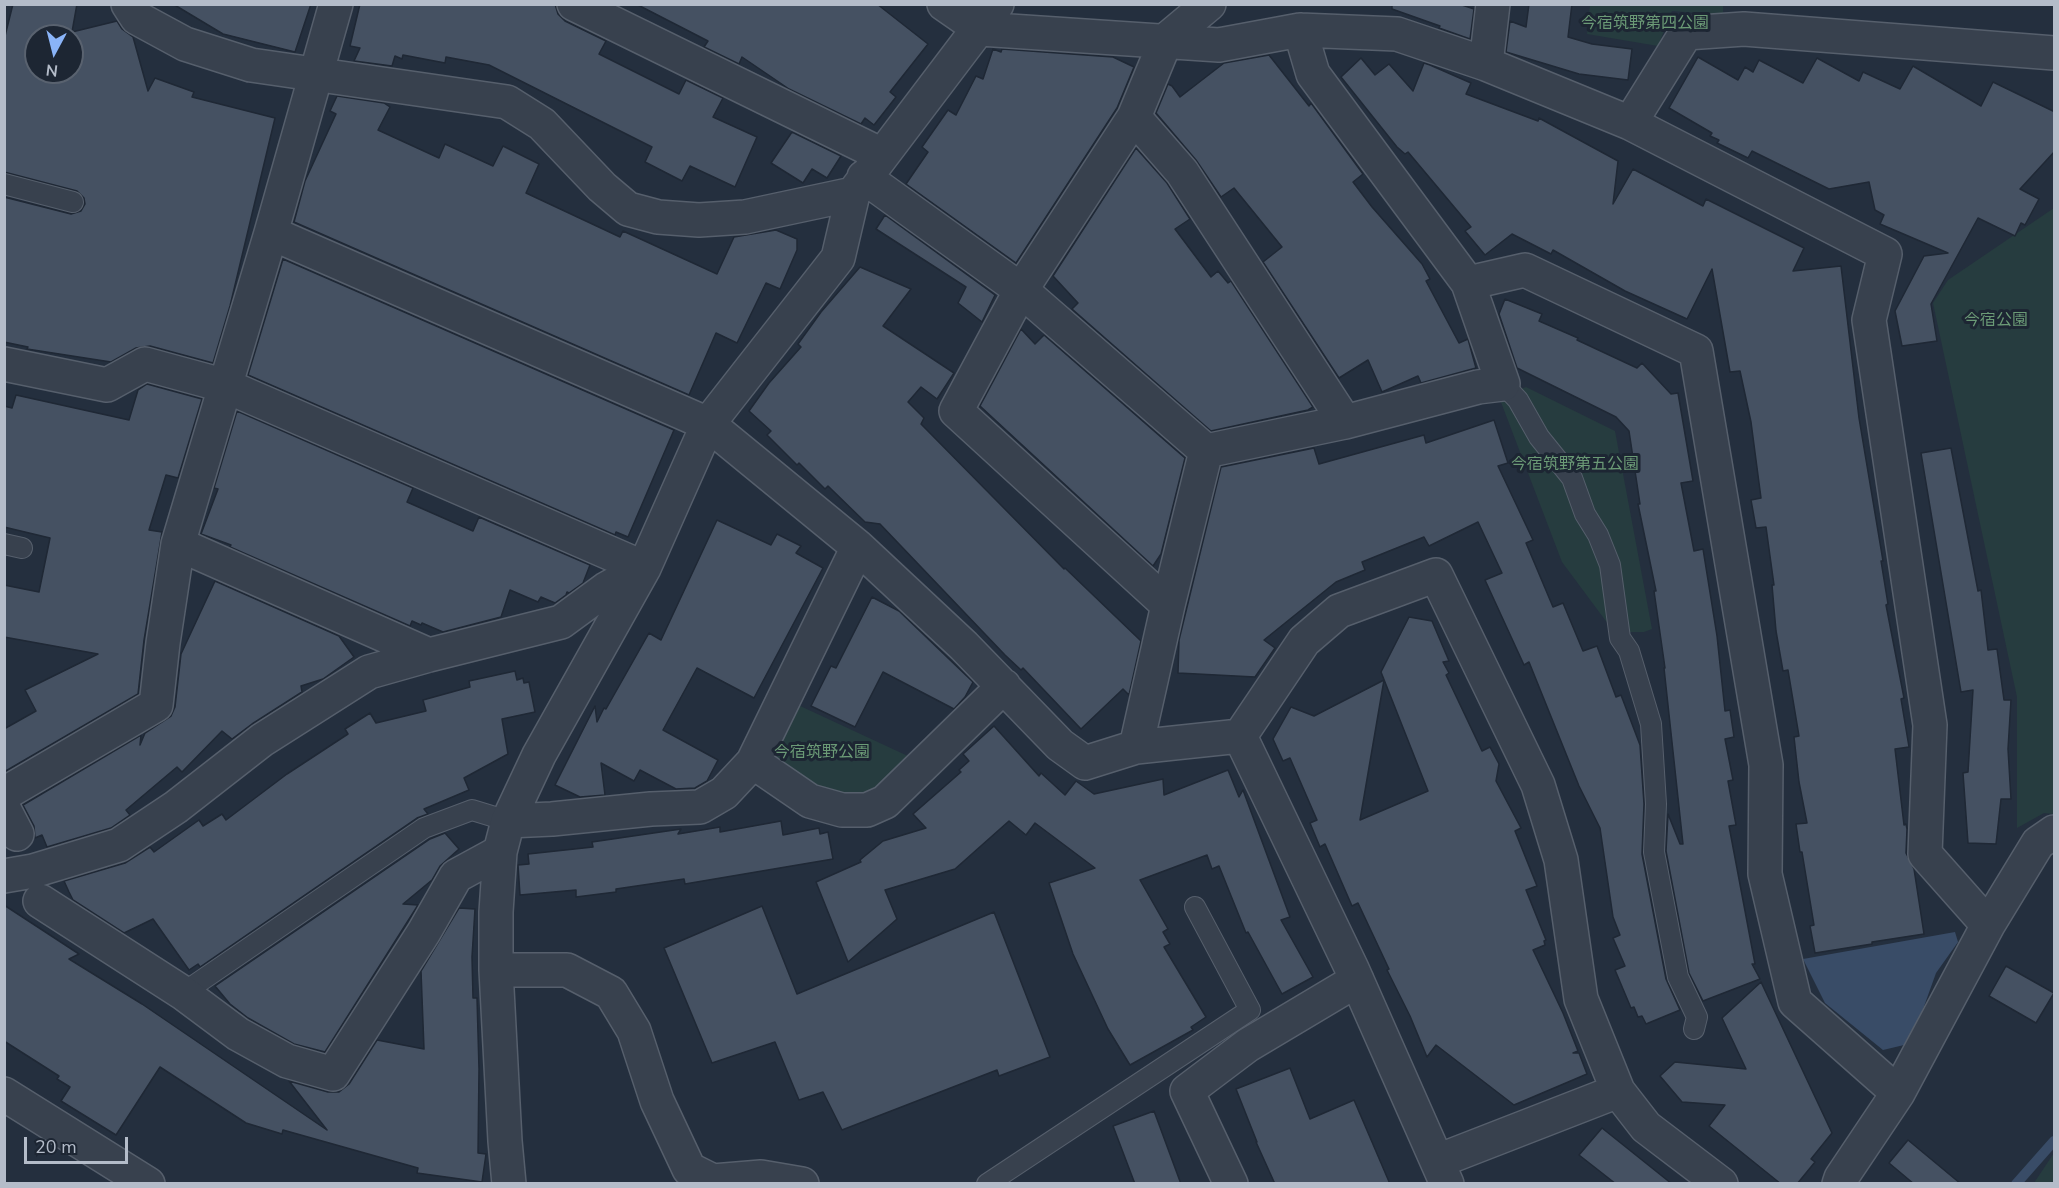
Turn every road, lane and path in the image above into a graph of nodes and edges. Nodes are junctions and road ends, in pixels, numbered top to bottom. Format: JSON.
{"nodes":[{"id":1,"x":128,"y":4,"type":"edge"},
{"id":2,"x":336,"y":4,"type":"edge"},
{"id":3,"x":574,"y":4,"type":"edge"},
{"id":4,"x":944,"y":4,"type":"edge"},
{"id":5,"x":1209,"y":4,"type":"edge"},
{"id":6,"x":1493,"y":4,"type":"edge"},
{"id":7,"x":988,"y":17,"type":"edge"},
{"id":8,"x":1745,"y":17,"type":"edge"},
{"id":9,"x":1300,"y":30,"type":"junction"},
{"id":10,"x":1166,"y":40,"type":"junction"},
{"id":11,"x":2055,"y":53,"type":"edge"},
{"id":12,"x":1486,"y":64,"type":"junction"},
{"id":13,"x":315,"y":75,"type":"junction"},
{"id":14,"x":1134,"y":117,"type":"junction"},
{"id":15,"x":1630,"y":123,"type":"junction"},
{"id":16,"x":866,"y":176,"type":"junction"},
{"id":17,"x":4,"y":183,"type":"edge"},
{"id":18,"x":73,"y":202,"type":"dead end"},
{"id":19,"x":271,"y":233,"type":"junction"},
{"id":20,"x":1468,"y":283,"type":"junction"},
{"id":21,"x":1021,"y":290,"type":"junction"},
{"id":22,"x":4,"y":364,"type":"edge"},
{"id":23,"x":1503,"y":384,"type":"junction"},
{"id":24,"x":226,"y":386,"type":"junction"},
{"id":25,"x":1345,"y":422,"type":"junction"},
{"id":26,"x":708,"y":424,"type":"junction"},
{"id":27,"x":1206,"y":451,"type":"junction"},
{"id":28,"x":178,"y":544,"type":"junction"},
{"id":29,"x":858,"y":548,"type":"junction"},
{"id":30,"x":644,"y":568,"type":"junction"},
{"id":31,"x":1168,"y":605,"type":"junction"},
{"id":32,"x":429,"y":655,"type":"junction"},
{"id":33,"x":1004,"y":686,"type":"junction"},
{"id":34,"x":1240,"y":736,"type":"junction"},
{"id":35,"x":1136,"y":747,"type":"junction"},
{"id":36,"x":753,"y":762,"type":"junction"},
{"id":37,"x":4,"y":794,"type":"edge"},
{"id":38,"x":508,"y":820,"type":"junction"},
{"id":39,"x":2055,"y":832,"type":"edge"},
{"id":40,"x":500,"y":852,"type":"junction"},
{"id":41,"x":19,"y":864,"type":"edge"},
{"id":42,"x":1195,"y":907,"type":"dead end"},
{"id":43,"x":1988,"y":925,"type":"junction"},
{"id":44,"x":496,"y":970,"type":"junction"},
{"id":45,"x":1357,"y":980,"type":"junction"},
{"id":46,"x":183,"y":993,"type":"junction"},
{"id":47,"x":1694,"y":1029,"type":"dead end"},
{"id":48,"x":1618,"y":1091,"type":"junction"},
{"id":49,"x":1898,"y":1093,"type":"junction"},
{"id":50,"x":5,"y":1097,"type":"edge"},
{"id":51,"x":1443,"y":1172,"type":"edge"},
{"id":52,"x":713,"y":1182,"type":"edge"},
{"id":53,"x":148,"y":1184,"type":"edge"},
{"id":54,"x":509,"y":1184,"type":"edge"},
{"id":55,"x":802,"y":1184,"type":"edge"},
{"id":56,"x":987,"y":1184,"type":"edge"},
{"id":57,"x":1231,"y":1184,"type":"edge"},
{"id":58,"x":1721,"y":1184,"type":"edge"},
{"id":59,"x":1839,"y":1184,"type":"edge"}],
"edges":[{"from":1,"to":13,"type":"street"},
{"from":2,"to":13,"type":"street"},
{"from":3,"to":16,"type":"street"},
{"from":4,"to":7,"type":"street"},
{"from":5,"to":10,"type":"street"},
{"from":6,"to":12,"type":"street"},
{"from":7,"to":10,"type":"street"},
{"from":7,"to":16,"type":"street"},
{"from":8,"to":11,"type":"street"},
{"from":8,"to":15,"type":"street"},
{"from":9,"to":10,"type":"street"},
{"from":9,"to":12,"type":"street"},
{"from":9,"to":20,"type":"street"},
{"from":10,"to":14,"type":"street"},
{"from":12,"to":15,"type":"street"},
{"from":13,"to":16,"type":"street"},
{"from":13,"to":19,"type":"street"},
{"from":14,"to":21,"type":"street"},
{"from":14,"to":25,"type":"street"},
{"from":15,"to":43,"type":"street"},
{"from":16,"to":21,"type":"street"},
{"from":16,"to":26,"type":"street"},
{"from":17,"to":18,"type":"lane"},
{"from":19,"to":24,"type":"street"},
{"from":19,"to":26,"type":"street"},
{"from":20,"to":23,"type":"street"},
{"from":20,"to":49,"type":"street"},
{"from":21,"to":27,"type":"street"},
{"from":21,"to":31,"type":"street"},
{"from":22,"to":24,"type":"street"},
{"from":23,"to":25,"type":"street"},
{"from":23,"to":47,"type":"lane"},
{"from":24,"to":28,"type":"street"},
{"from":24,"to":30,"type":"street"},
{"from":25,"to":27,"type":"street"},
{"from":26,"to":29,"type":"street"},
{"from":26,"to":30,"type":"street"},
{"from":27,"to":31,"type":"street"},
{"from":28,"to":32,"type":"street"},
{"from":28,"to":37,"type":"street"},
{"from":29,"to":33,"type":"street"},
{"from":29,"to":36,"type":"street"},
{"from":30,"to":32,"type":"street"},
{"from":30,"to":38,"type":"street"},
{"from":31,"to":35,"type":"street"},
{"from":32,"to":41,"type":"street"},
{"from":33,"to":35,"type":"street"},
{"from":33,"to":36,"type":"street"},
{"from":34,"to":35,"type":"street"},
{"from":34,"to":45,"type":"street"},
{"from":34,"to":48,"type":"street"},
{"from":36,"to":38,"type":"street"},
{"from":38,"to":40,"type":"street"},
{"from":38,"to":46,"type":"lane"},
{"from":39,"to":43,"type":"street"},
{"from":40,"to":44,"type":"street"},
{"from":40,"to":46,"type":"street"},
{"from":41,"to":46,"type":"street"},
{"from":42,"to":56,"type":"lane"},
{"from":43,"to":49,"type":"street"},
{"from":44,"to":52,"type":"street"},
{"from":44,"to":54,"type":"street"},
{"from":45,"to":51,"type":"street"},
{"from":45,"to":57,"type":"street"},
{"from":48,"to":51,"type":"street"},
{"from":48,"to":58,"type":"street"},
{"from":49,"to":59,"type":"street"},
{"from":50,"to":53,"type":"street"},
{"from":52,"to":55,"type":"street"}]}
